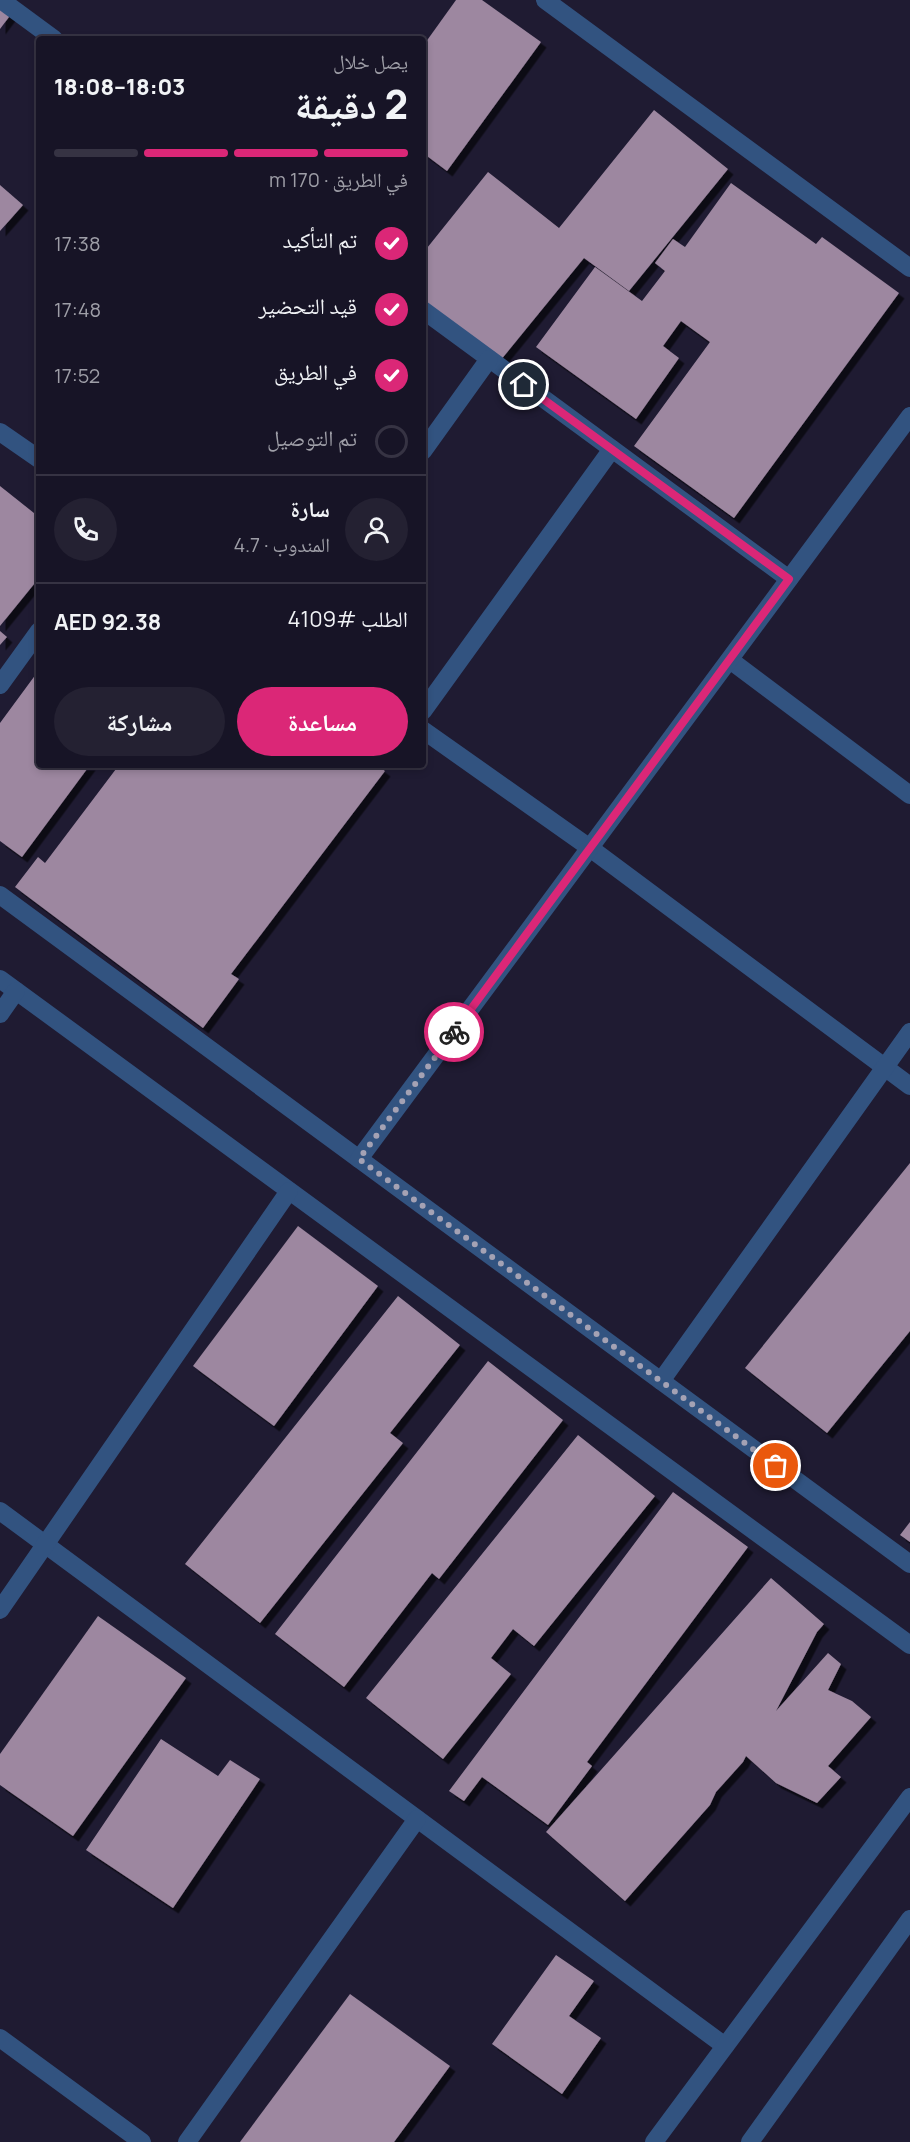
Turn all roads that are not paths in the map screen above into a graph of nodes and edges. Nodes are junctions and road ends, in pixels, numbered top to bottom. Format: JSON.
{"nodes":[{"id":1,"x":1,"y":0,"type":"edge"},
{"id":2,"x":545,"y":0,"type":"edge"},
{"id":3,"x":50,"y":36,"type":"edge"},
{"id":4,"x":910,"y":268,"type":"edge"},
{"id":5,"x":426,"y":312,"type":"edge"},
{"id":6,"x":489,"y":359,"type":"junction"},
{"id":7,"x":910,"y":416,"type":"edge"},
{"id":8,"x":0,"y":432,"type":"edge"},
{"id":9,"x":426,"y":447,"type":"edge"},
{"id":10,"x":612,"y":449,"type":"junction"},
{"id":11,"x":36,"y":457,"type":"edge"},
{"id":12,"x":789,"y":579,"type":"junction"},
{"id":13,"x":36,"y":635,"type":"edge"},
{"id":14,"x":730,"y":660,"type":"junction"},
{"id":15,"x":0,"y":685,"type":"edge"},
{"id":16,"x":426,"y":707,"type":"edge"},
{"id":17,"x":426,"y":732,"type":"edge"},
{"id":18,"x":910,"y":795,"type":"edge"},
{"id":19,"x":590,"y":848,"type":"junction"},
{"id":20,"x":0,"y":896,"type":"edge"},
{"id":21,"x":0,"y":979,"type":"edge"},
{"id":22,"x":16,"y":991,"type":"junction"},
{"id":23,"x":0,"y":1014,"type":"edge"},
{"id":24,"x":910,"y":1032,"type":"edge"},
{"id":25,"x":885,"y":1067,"type":"junction"},
{"id":26,"x":910,"y":1086,"type":"edge"},
{"id":27,"x":359,"y":1159,"type":"junction"},
{"id":28,"x":289,"y":1191,"type":"junction"},
{"id":29,"x":661,"y":1381,"type":"junction"},
{"id":30,"x":0,"y":1511,"type":"edge"},
{"id":31,"x":46,"y":1544,"type":"junction"},
{"id":32,"x":910,"y":1564,"type":"edge"},
{"id":33,"x":0,"y":1610,"type":"edge"},
{"id":34,"x":910,"y":1645,"type":"edge"},
{"id":35,"x":910,"y":1797,"type":"edge"},
{"id":36,"x":417,"y":1819,"type":"junction"},
{"id":37,"x":910,"y":1919,"type":"edge"},
{"id":38,"x":0,"y":2038,"type":"edge"},
{"id":39,"x":725,"y":2046,"type":"junction"},
{"id":40,"x":142,"y":2142,"type":"edge"},
{"id":41,"x":187,"y":2142,"type":"edge"},
{"id":42,"x":654,"y":2142,"type":"edge"},
{"id":43,"x":750,"y":2142,"type":"edge"}],
"edges":[{"from":1,"to":3,"type":"street"},
{"from":2,"to":4,"type":"street"},
{"from":5,"to":6,"type":"street"},
{"from":6,"to":9,"type":"street"},
{"from":6,"to":10,"type":"street"},
{"from":7,"to":12,"type":"street"},
{"from":8,"to":11,"type":"street"},
{"from":10,"to":12,"type":"street"},
{"from":10,"to":16,"type":"street"},
{"from":12,"to":14,"type":"street"},
{"from":13,"to":15,"type":"street"},
{"from":14,"to":18,"type":"street"},
{"from":14,"to":19,"type":"street"},
{"from":17,"to":19,"type":"street"},
{"from":19,"to":25,"type":"street"},
{"from":19,"to":27,"type":"street"},
{"from":20,"to":27,"type":"street"},
{"from":21,"to":22,"type":"street"},
{"from":22,"to":23,"type":"street"},
{"from":22,"to":28,"type":"street"},
{"from":24,"to":25,"type":"street"},
{"from":25,"to":26,"type":"street"},
{"from":25,"to":29,"type":"street"},
{"from":27,"to":29,"type":"street"},
{"from":28,"to":31,"type":"street"},
{"from":28,"to":34,"type":"street"},
{"from":29,"to":32,"type":"street"},
{"from":30,"to":31,"type":"street"},
{"from":31,"to":33,"type":"street"},
{"from":31,"to":36,"type":"street"},
{"from":35,"to":39,"type":"street"},
{"from":36,"to":39,"type":"street"},
{"from":36,"to":41,"type":"street"},
{"from":37,"to":43,"type":"street"},
{"from":38,"to":40,"type":"street"},
{"from":39,"to":42,"type":"street"}]}
